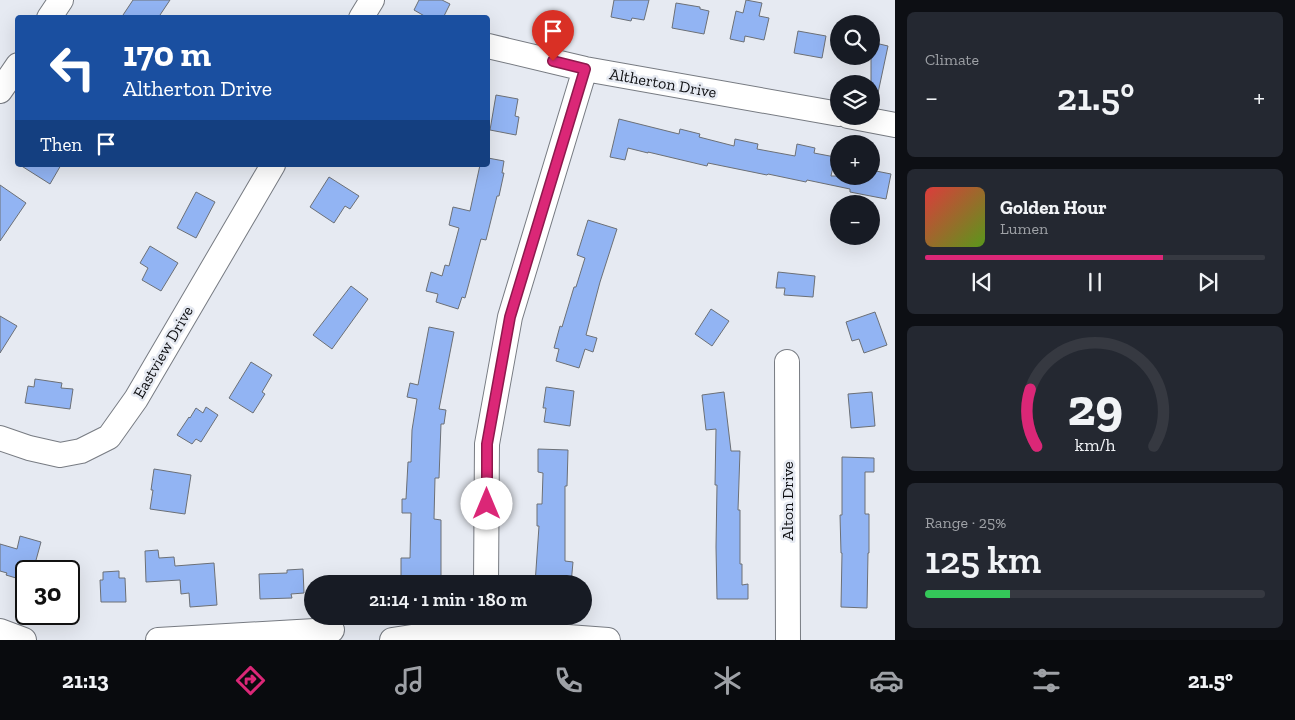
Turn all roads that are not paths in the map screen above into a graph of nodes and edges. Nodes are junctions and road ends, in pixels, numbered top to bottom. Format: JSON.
{"nodes":[{"id":1,"x":61,"y":0,"type":"edge"},
{"id":2,"x":372,"y":0,"type":"edge"},
{"id":3,"x":51,"y":15,"type":"edge"},
{"id":4,"x":363,"y":15,"type":"edge"},
{"id":5,"x":490,"y":46,"type":"edge"},
{"id":6,"x":15,"y":69,"type":"edge"},
{"id":7,"x":585,"y":69,"type":"junction"},
{"id":8,"x":0,"y":91,"type":"edge"},
{"id":9,"x":830,"y":112,"type":"edge"},
{"id":10,"x":880,"y":122,"type":"edge"},
{"id":11,"x":895,"y":125,"type":"edge"},
{"id":12,"x":272,"y":167,"type":"edge"},
{"id":13,"x":787,"y":362,"type":"dead end"},
{"id":14,"x":0,"y":438,"type":"edge"},
{"id":15,"x":486,"y":575,"type":"edge"},
{"id":16,"x":477,"y":625,"type":"edge"},
{"id":17,"x":500,"y":625,"type":"edge"},
{"id":18,"x":332,"y":630,"type":"dead end"},
{"id":19,"x":0,"y":631,"type":"edge"},
{"id":20,"x":24,"y":640,"type":"edge"},
{"id":21,"x":158,"y":640,"type":"edge"},
{"id":22,"x":392,"y":640,"type":"edge"},
{"id":23,"x":608,"y":640,"type":"edge"},
{"id":24,"x":788,"y":640,"type":"edge"}],
"edges":[{"from":1,"to":3,"type":"street"},
{"from":2,"to":4,"type":"street"},
{"from":5,"to":7,"type":"street","name":"Altherton Drive"},
{"from":6,"to":8,"type":"street"},
{"from":7,"to":9,"type":"street","name":"Altherton Drive"},
{"from":7,"to":15,"type":"street"},
{"from":10,"to":11,"type":"street"},
{"from":12,"to":14,"type":"street","name":"Eastview Drive"},
{"from":13,"to":24,"type":"street","name":"Alton Drive"},
{"from":16,"to":22,"type":"street"},
{"from":17,"to":23,"type":"street"},
{"from":18,"to":21,"type":"street"},
{"from":19,"to":20,"type":"street"}]}
